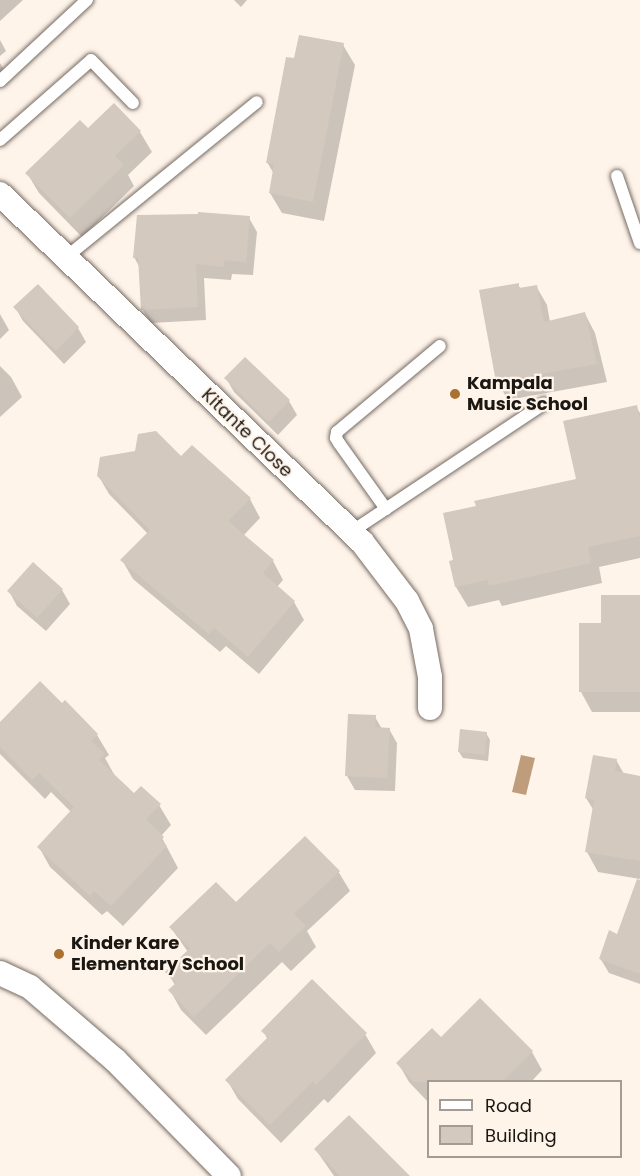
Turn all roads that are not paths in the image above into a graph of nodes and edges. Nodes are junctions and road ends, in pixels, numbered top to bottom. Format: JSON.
{"nodes":[{"id":1,"x":87,"y":0,"type":"edge"},
{"id":2,"x":0,"y":81,"type":"edge"},
{"id":3,"x":257,"y":102,"type":"dead end"},
{"id":4,"x":133,"y":103,"type":"dead end"},
{"id":5,"x":0,"y":140,"type":"edge"},
{"id":6,"x":617,"y":176,"type":"dead end"},
{"id":7,"x":0,"y":194,"type":"edge"},
{"id":8,"x":640,"y":243,"type":"edge"},
{"id":9,"x":65,"y":258,"type":"junction"},
{"id":10,"x":440,"y":346,"type":"dead end"},
{"id":11,"x":544,"y":404,"type":"dead end"},
{"id":12,"x":386,"y":509,"type":"junction"},
{"id":13,"x":351,"y":532,"type":"junction"},
{"id":14,"x":430,"y":708,"type":"dead end"},
{"id":15,"x":0,"y":973,"type":"edge"},
{"id":16,"x":229,"y":1176,"type":"edge"}],
"edges":[{"from":1,"to":2,"type":"lane"},
{"from":3,"to":9,"type":"lane"},
{"from":4,"to":5,"type":"lane"},
{"from":6,"to":8,"type":"lane"},
{"from":7,"to":9,"type":"street","name":"Kitante Close"},
{"from":9,"to":13,"type":"street","name":"Kitante Close"},
{"from":10,"to":12,"type":"lane"},
{"from":11,"to":12,"type":"lane"},
{"from":12,"to":13,"type":"lane"},
{"from":13,"to":14,"type":"street","name":"Kitante Close"},
{"from":15,"to":16,"type":"street"}]}
